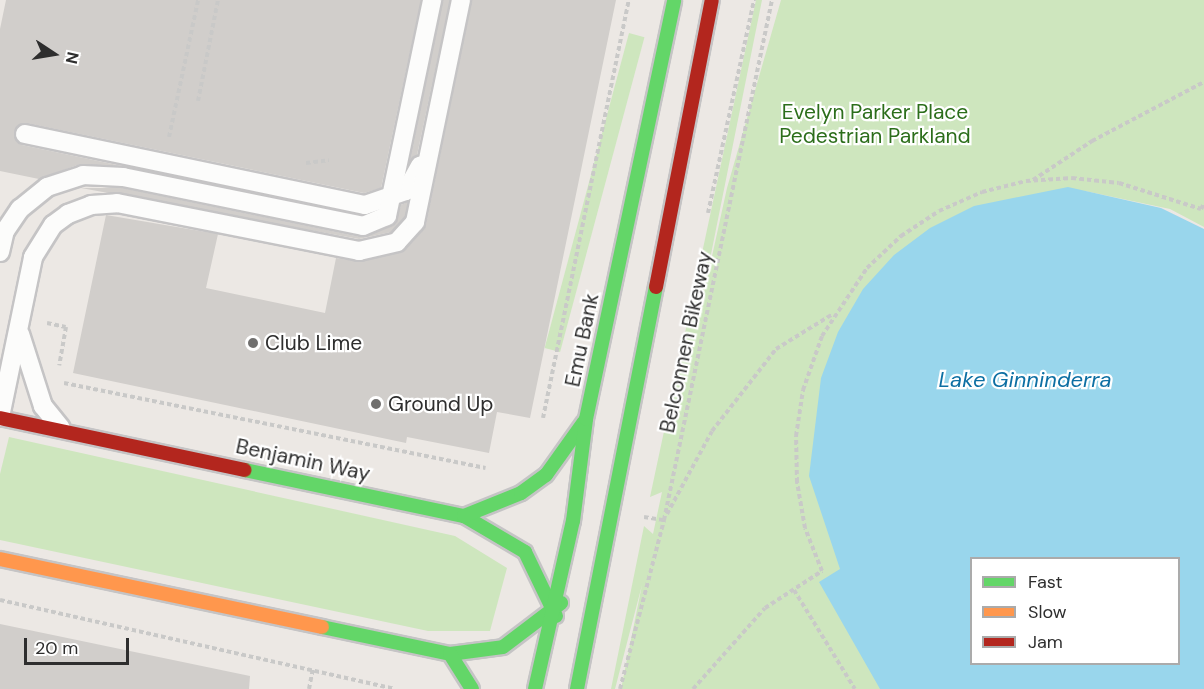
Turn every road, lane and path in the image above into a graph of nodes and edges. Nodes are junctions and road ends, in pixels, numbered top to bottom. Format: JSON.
{"nodes":[{"id":1,"x":198,"y":0,"type":"edge"},
{"id":2,"x":218,"y":0,"type":"edge"},
{"id":3,"x":432,"y":0,"type":"edge"},
{"id":4,"x":437,"y":0,"type":"edge"},
{"id":5,"x":455,"y":0,"type":"edge"},
{"id":6,"x":461,"y":0,"type":"edge"},
{"id":7,"x":629,"y":0,"type":"edge"},
{"id":8,"x":674,"y":0,"type":"edge"},
{"id":9,"x":712,"y":0,"type":"edge"},
{"id":10,"x":772,"y":0,"type":"edge"},
{"id":11,"x":1204,"y":82,"type":"edge"},
{"id":12,"x":198,"y":101,"type":"dead end"},
{"id":13,"x":25,"y":134,"type":"dead end"},
{"id":14,"x":168,"y":143,"type":"dead end"},
{"id":15,"x":1033,"y":181,"type":"junction"},
{"id":16,"x":406,"y":190,"type":"junction"},
{"id":17,"x":1204,"y":204,"type":"edge"},
{"id":18,"x":0,"y":252,"type":"edge"},
{"id":19,"x":834,"y":314,"type":"junction"},
{"id":20,"x":66,"y":327,"type":"dead end"},
{"id":21,"x":18,"y":330,"type":"junction"},
{"id":22,"x":58,"y":370,"type":"dead end"},
{"id":23,"x":56,"y":381,"type":"dead end"},
{"id":24,"x":0,"y":417,"type":"edge"},
{"id":25,"x":586,"y":419,"type":"junction"},
{"id":26,"x":542,"y":422,"type":"dead end"},
{"id":27,"x":63,"y":431,"type":"junction"},
{"id":28,"x":496,"y":470,"type":"dead end"},
{"id":29,"x":464,"y":516,"type":"junction"},
{"id":30,"x":644,"y":516,"type":"dead end"},
{"id":31,"x":664,"y":520,"type":"junction"},
{"id":32,"x":0,"y":559,"type":"edge"},
{"id":33,"x":599,"y":570,"type":"junction"},
{"id":34,"x":794,"y":590,"type":"junction"},
{"id":35,"x":0,"y":600,"type":"edge"},
{"id":36,"x":554,"y":610,"type":"junction"},
{"id":37,"x":562,"y":631,"type":"dead end"},
{"id":38,"x":571,"y":651,"type":"dead end"},
{"id":39,"x":450,"y":654,"type":"junction"},
{"id":40,"x":314,"y":669,"type":"junction"},
{"id":41,"x":580,"y":672,"type":"junction"},
{"id":42,"x":309,"y":689,"type":"edge"},
{"id":43,"x":394,"y":689,"type":"edge"},
{"id":44,"x":472,"y":689,"type":"edge"},
{"id":45,"x":535,"y":689,"type":"edge"},
{"id":46,"x":577,"y":689,"type":"edge"},
{"id":47,"x":620,"y":689,"type":"edge"},
{"id":48,"x":693,"y":689,"type":"edge"},
{"id":49,"x":855,"y":689,"type":"edge"}],
"edges":[{"from":1,"to":14,"type":"path"},
{"from":2,"to":12,"type":"path"},
{"from":3,"to":18,"type":"lane"},
{"from":4,"to":16,"type":"lane"},
{"from":5,"to":16,"type":"lane"},
{"from":6,"to":21,"type":"lane"},
{"from":7,"to":26,"type":"path"},
{"from":8,"to":25,"type":"main road","name":"Emu Bank"},
{"from":9,"to":33,"type":"main road"},
{"from":10,"to":31,"type":"path","name":"Belconnen Bikeway"},
{"from":11,"to":15,"type":"path"},
{"from":13,"to":16,"type":"lane"},
{"from":15,"to":17,"type":"path"},
{"from":15,"to":19,"type":"path"},
{"from":19,"to":31,"type":"path"},
{"from":19,"to":34,"type":"path"},
{"from":20,"to":22,"type":"path"},
{"from":21,"to":24,"type":"lane"},
{"from":21,"to":27,"type":"lane"},
{"from":23,"to":28,"type":"path"},
{"from":24,"to":27,"type":"main road","name":"Benjamin Way"},
{"from":25,"to":29,"type":"main road"},
{"from":25,"to":36,"type":"main road","name":"Emu Bank"},
{"from":27,"to":29,"type":"main road","name":"Benjamin Way"},
{"from":29,"to":36,"type":"main road","name":"Benjamin Way"},
{"from":30,"to":31,"type":"path"},
{"from":31,"to":47,"type":"path","name":"Belconnen Bikeway"},
{"from":32,"to":39,"type":"main road"},
{"from":33,"to":36,"type":"main road"},
{"from":33,"to":41,"type":"main road"},
{"from":34,"to":48,"type":"path"},
{"from":34,"to":49,"type":"path"},
{"from":35,"to":40,"type":"path"},
{"from":36,"to":37,"type":"main road","name":"Benjamin Way"},
{"from":36,"to":39,"type":"main road"},
{"from":36,"to":45,"type":"main road","name":"Emu Bank"},
{"from":38,"to":41,"type":"main road"},
{"from":39,"to":44,"type":"main road"},
{"from":40,"to":42,"type":"path"},
{"from":40,"to":43,"type":"path"},
{"from":41,"to":46,"type":"main road"}]}
